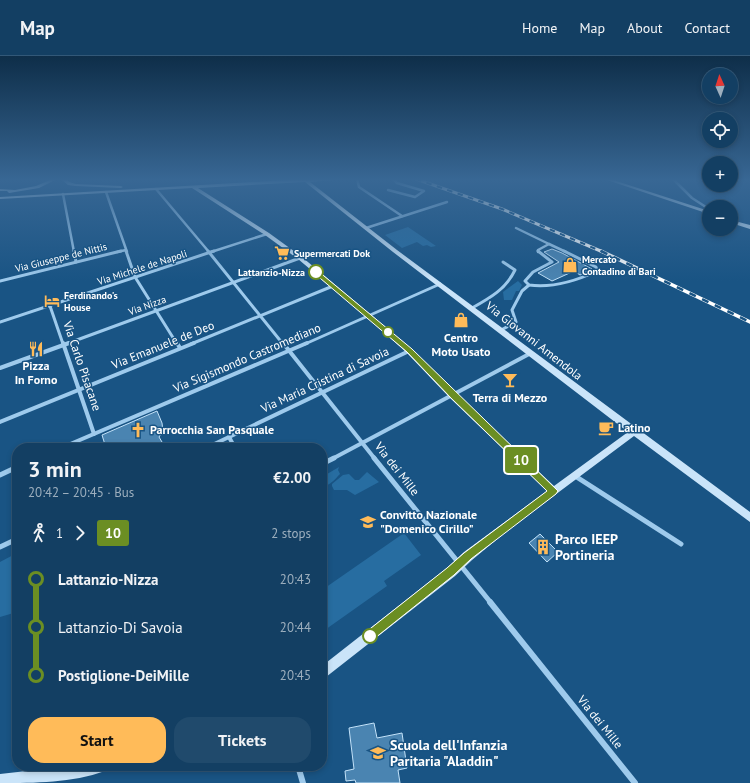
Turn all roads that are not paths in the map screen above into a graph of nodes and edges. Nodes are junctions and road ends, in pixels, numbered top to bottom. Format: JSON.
{"nodes":[{"id":1,"x":67,"y":213,"type":"edge"},
{"id":2,"x":113,"y":213,"type":"edge"},
{"id":3,"x":176,"y":213,"type":"edge"},
{"id":4,"x":234,"y":213,"type":"edge"},
{"id":5,"x":347,"y":213,"type":"edge"},
{"id":6,"x":398,"y":213,"type":"edge"},
{"id":7,"x":412,"y":213,"type":"edge"},
{"id":8,"x":402,"y":216,"type":"junction"},
{"id":9,"x":738,"y":223,"type":"edge"},
{"id":10,"x":750,"y":227,"type":"edge"},
{"id":11,"x":366,"y":228,"type":"junction"},
{"id":12,"x":516,"y":228,"type":"dead end"},
{"id":13,"x":267,"y":234,"type":"junction"},
{"id":14,"x":550,"y":244,"type":"junction"},
{"id":15,"x":126,"y":250,"type":"junction"},
{"id":16,"x":210,"y":253,"type":"junction"},
{"id":17,"x":300,"y":258,"type":"junction"},
{"id":18,"x":76,"y":262,"type":"junction"},
{"id":19,"x":503,"y":262,"type":"dead end"},
{"id":20,"x":135,"y":277,"type":"junction"},
{"id":21,"x":0,"y":281,"type":"edge"},
{"id":22,"x":234,"y":282,"type":"junction"},
{"id":23,"x":440,"y":284,"type":"junction"},
{"id":24,"x":529,"y":285,"type":"junction"},
{"id":25,"x":333,"y":286,"type":"junction"},
{"id":26,"x":50,"y":306,"type":"junction"},
{"id":27,"x":472,"y":308,"type":"junction"},
{"id":28,"x":156,"y":310,"type":"junction"},
{"id":29,"x":262,"y":315,"type":"junction"},
{"id":30,"x":369,"y":316,"type":"junction"},
{"id":31,"x":0,"y":322,"type":"edge"},
{"id":32,"x":501,"y":330,"type":"junction"},
{"id":33,"x":64,"y":344,"type":"junction"},
{"id":34,"x":180,"y":348,"type":"junction"},
{"id":35,"x":288,"y":351,"type":"junction"},
{"id":36,"x":409,"y":351,"type":"junction"},
{"id":37,"x":531,"y":354,"type":"junction"},
{"id":38,"x":0,"y":368,"type":"edge"},
{"id":39,"x":79,"y":390,"type":"junction"},
{"id":40,"x":323,"y":392,"type":"junction"},
{"id":41,"x":453,"y":396,"type":"junction"},
{"id":42,"x":0,"y":422,"type":"edge"},
{"id":43,"x":634,"y":432,"type":"junction"},
{"id":44,"x":94,"y":434,"type":"junction"},
{"id":45,"x":229,"y":437,"type":"junction"},
{"id":46,"x":73,"y":443,"type":"edge"},
{"id":47,"x":216,"y":443,"type":"edge"},
{"id":48,"x":232,"y":443,"type":"edge"},
{"id":49,"x":362,"y":443,"type":"junction"},
{"id":50,"x":327,"y":461,"type":"edge"},
{"id":51,"x":12,"y":469,"type":"edge"},
{"id":52,"x":0,"y":475,"type":"edge"},
{"id":53,"x":575,"y":476,"type":"junction"},
{"id":54,"x":553,"y":491,"type":"junction"},
{"id":55,"x":750,"y":518,"type":"edge"},
{"id":56,"x":12,"y":541,"type":"edge"},
{"id":57,"x":681,"y":544,"type":"dead end"},
{"id":58,"x":0,"y":547,"type":"edge"},
{"id":59,"x":459,"y":564,"type":"junction"},
{"id":60,"x":327,"y":668,"type":"edge"},
{"id":61,"x":81,"y":771,"type":"edge"},
{"id":62,"x":299,"y":771,"type":"edge"},
{"id":63,"x":0,"y":781,"type":"edge"},
{"id":64,"x":303,"y":783,"type":"edge"},
{"id":65,"x":635,"y":783,"type":"edge"}],
"edges":[{"from":1,"to":18,"type":"street"},
{"from":2,"to":15,"type":"street"},
{"from":3,"to":16,"type":"street","name":"Via dei Mille"},
{"from":4,"to":13,"type":"main road"},
{"from":5,"to":11,"type":"main road","name":"Via Giovanni Amendola"},
{"from":6,"to":8,"type":"street"},
{"from":7,"to":8,"type":"street"},
{"from":8,"to":11,"type":"street"},
{"from":9,"to":10,"type":"main road"},
{"from":11,"to":23,"type":"main road","name":"Via Giovanni Amendola"},
{"from":12,"to":14,"type":"street"},
{"from":13,"to":16,"type":"street","name":"Via Michele de Napoli"},
{"from":13,"to":17,"type":"main road"},
{"from":14,"to":24,"type":"street"},
{"from":14,"to":24,"type":"street"},
{"from":15,"to":18,"type":"street","name":"Via Giuseppe de Nittis"},
{"from":15,"to":20,"type":"street"},
{"from":16,"to":20,"type":"street","name":"Via Michele de Napoli"},
{"from":16,"to":22,"type":"street","name":"Via dei Mille"},
{"from":17,"to":22,"type":"street","name":"Via Nizza"},
{"from":17,"to":25,"type":"main road"},
{"from":18,"to":21,"type":"street","name":"Via Giuseppe de Nittis"},
{"from":19,"to":27,"type":"street"},
{"from":20,"to":26,"type":"street","name":"Via Michele de Napoli"},
{"from":20,"to":28,"type":"street"},
{"from":22,"to":28,"type":"street","name":"Via Nizza"},
{"from":22,"to":29,"type":"street","name":"Via dei Mille"},
{"from":23,"to":27,"type":"main road","name":"Via Giovanni Amendola"},
{"from":23,"to":30,"type":"street","name":"Via Sigismondo Castromediano"},
{"from":24,"to":32,"type":"street"},
{"from":25,"to":29,"type":"street","name":"Via Emanuele de Deo"},
{"from":25,"to":30,"type":"main road"},
{"from":26,"to":31,"type":"street","name":"Via Michele de Napoli"},
{"from":26,"to":33,"type":"street","name":"Via Carlo Pisacane"},
{"from":27,"to":32,"type":"main road","name":"Via Giovanni Amendola"},
{"from":28,"to":33,"type":"street","name":"Via Nizza"},
{"from":28,"to":34,"type":"street"},
{"from":29,"to":34,"type":"street","name":"Via Emanuele de Deo"},
{"from":29,"to":35,"type":"street","name":"Via dei Mille"},
{"from":30,"to":35,"type":"street","name":"Via Sigismondo Castromediano"},
{"from":30,"to":36,"type":"main road"},
{"from":32,"to":37,"type":"main road","name":"Via Giovanni Amendola"},
{"from":33,"to":38,"type":"street","name":"Via Nizza"},
{"from":33,"to":39,"type":"street","name":"Via Carlo Pisacane"},
{"from":34,"to":39,"type":"street","name":"Via Emanuele de Deo"},
{"from":35,"to":40,"type":"street","name":"Via dei Mille"},
{"from":35,"to":44,"type":"street","name":"Via Sigismondo Castromediano"},
{"from":36,"to":40,"type":"street","name":"Via Maria Cristina di Savoia"},
{"from":36,"to":41,"type":"main road"},
{"from":37,"to":41,"type":"street"},
{"from":37,"to":43,"type":"main road","name":"Via Giovanni Amendola"},
{"from":39,"to":42,"type":"street","name":"Via Emanuele de Deo"},
{"from":39,"to":44,"type":"street","name":"Via Carlo Pisacane"},
{"from":40,"to":45,"type":"street","name":"Via Maria Cristina di Savoia"},
{"from":40,"to":49,"type":"street","name":"Via dei Mille"},
{"from":41,"to":49,"type":"street"},
{"from":41,"to":54,"type":"main road"},
{"from":43,"to":53,"type":"main road"},
{"from":43,"to":55,"type":"main road","name":"Via Giovanni Amendola"},
{"from":44,"to":46,"type":"street","name":"Via Sigismondo Castromediano"},
{"from":45,"to":47,"type":"street","name":"Via Maria Cristina di Savoia"},
{"from":45,"to":48,"type":"street"},
{"from":49,"to":50,"type":"street"},
{"from":49,"to":59,"type":"street","name":"Via dei Mille"},
{"from":51,"to":52,"type":"street"},
{"from":53,"to":54,"type":"main road"},
{"from":53,"to":57,"type":"street"},
{"from":54,"to":59,"type":"main road"},
{"from":56,"to":58,"type":"street"},
{"from":59,"to":60,"type":"main road"},
{"from":59,"to":65,"type":"street","name":"Via dei Mille"},
{"from":61,"to":63,"type":"main road"},
{"from":62,"to":64,"type":"street"}]}
